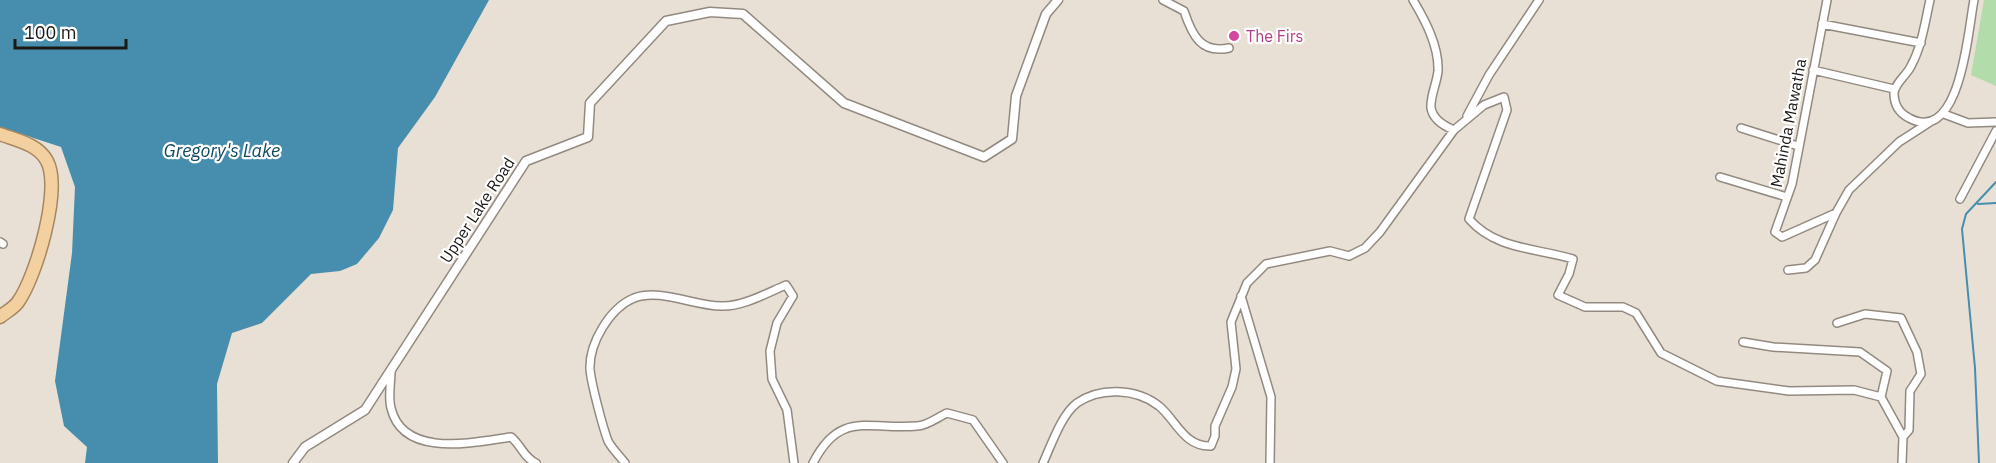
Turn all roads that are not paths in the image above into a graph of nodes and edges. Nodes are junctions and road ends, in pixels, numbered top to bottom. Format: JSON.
{"nodes":[{"id":1,"x":1058,"y":0,"type":"edge"},
{"id":2,"x":1163,"y":0,"type":"edge"},
{"id":3,"x":1413,"y":0,"type":"edge"},
{"id":4,"x":1539,"y":0,"type":"edge"},
{"id":5,"x":1827,"y":0,"type":"edge"},
{"id":6,"x":1930,"y":0,"type":"edge"},
{"id":7,"x":1974,"y":0,"type":"edge"},
{"id":8,"x":1822,"y":24,"type":"junction"},
{"id":9,"x":1921,"y":43,"type":"junction"},
{"id":10,"x":1229,"y":48,"type":"dead end"},
{"id":11,"x":1813,"y":70,"type":"junction"},
{"id":12,"x":1894,"y":89,"type":"junction"},
{"id":13,"x":1944,"y":114,"type":"junction"},
{"id":14,"x":1466,"y":118,"type":"junction"},
{"id":15,"x":1996,"y":122,"type":"edge"},
{"id":16,"x":1930,"y":123,"type":"junction"},
{"id":17,"x":1741,"y":128,"type":"dead end"},
{"id":18,"x":1454,"y":130,"type":"junction"},
{"id":19,"x":1996,"y":131,"type":"edge"},
{"id":20,"x":0,"y":134,"type":"edge"},
{"id":21,"x":1798,"y":146,"type":"junction"},
{"id":22,"x":1720,"y":177,"type":"dead end"},
{"id":23,"x":1787,"y":197,"type":"junction"},
{"id":24,"x":1960,"y":199,"type":"dead end"},
{"id":25,"x":1836,"y":213,"type":"junction"},
{"id":26,"x":1788,"y":270,"type":"dead end"},
{"id":27,"x":1241,"y":296,"type":"junction"},
{"id":28,"x":0,"y":317,"type":"edge"},
{"id":29,"x":1837,"y":323,"type":"dead end"},
{"id":30,"x":1743,"y":342,"type":"dead end"},
{"id":31,"x":391,"y":371,"type":"junction"},
{"id":32,"x":1881,"y":397,"type":"junction"},
{"id":33,"x":1903,"y":437,"type":"junction"},
{"id":34,"x":293,"y":463,"type":"edge"},
{"id":35,"x":536,"y":463,"type":"edge"},
{"id":36,"x":625,"y":463,"type":"edge"},
{"id":37,"x":794,"y":463,"type":"edge"},
{"id":38,"x":813,"y":463,"type":"edge"},
{"id":39,"x":1004,"y":463,"type":"edge"},
{"id":40,"x":1043,"y":463,"type":"edge"},
{"id":41,"x":1270,"y":463,"type":"edge"},
{"id":42,"x":1902,"y":463,"type":"edge"}],
"edges":[{"from":1,"to":31,"type":"street","name":"Upper Lake Road"},
{"from":2,"to":10,"type":"street"},
{"from":3,"to":18,"type":"street"},
{"from":4,"to":14,"type":"street"},
{"from":5,"to":8,"type":"street","name":"Mahinda Mawatha"},
{"from":6,"to":9,"type":"street"},
{"from":7,"to":13,"type":"street"},
{"from":8,"to":9,"type":"street"},
{"from":8,"to":11,"type":"street","name":"Mahinda Mawatha"},
{"from":9,"to":12,"type":"street"},
{"from":11,"to":12,"type":"street"},
{"from":11,"to":21,"type":"street","name":"Mahinda Mawatha"},
{"from":12,"to":16,"type":"street"},
{"from":13,"to":15,"type":"street"},
{"from":13,"to":16,"type":"street"},
{"from":14,"to":18,"type":"street"},
{"from":14,"to":32,"type":"street"},
{"from":16,"to":25,"type":"street"},
{"from":17,"to":21,"type":"street"},
{"from":18,"to":27,"type":"street"},
{"from":19,"to":24,"type":"street"},
{"from":20,"to":28,"type":"highway"},
{"from":21,"to":23,"type":"street","name":"Mahinda Mawatha"},
{"from":22,"to":23,"type":"street"},
{"from":23,"to":25,"type":"street","name":"Mahinda Mawatha"},
{"from":25,"to":26,"type":"street"},
{"from":27,"to":40,"type":"street"},
{"from":27,"to":41,"type":"street"},
{"from":29,"to":33,"type":"street"},
{"from":30,"to":32,"type":"street"},
{"from":31,"to":34,"type":"street","name":"Upper Lake Road"},
{"from":31,"to":35,"type":"street"},
{"from":32,"to":33,"type":"street"},
{"from":33,"to":42,"type":"street"},
{"from":36,"to":37,"type":"street"},
{"from":38,"to":39,"type":"street"}]}
